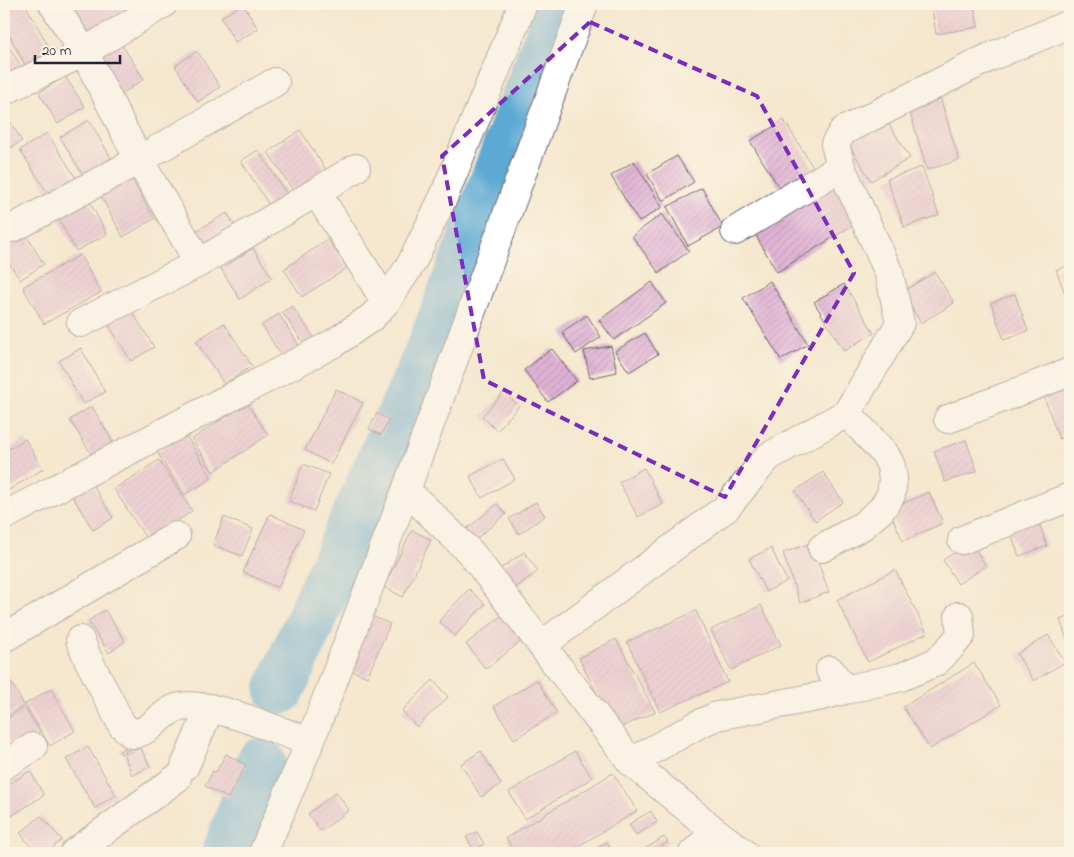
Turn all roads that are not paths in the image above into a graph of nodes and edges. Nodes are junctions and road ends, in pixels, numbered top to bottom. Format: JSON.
{"nodes":[{"id":1,"x":53,"y":4,"type":"edge"},
{"id":2,"x":163,"y":4,"type":"edge"},
{"id":3,"x":523,"y":4,"type":"edge"},
{"id":4,"x":584,"y":4,"type":"edge"},
{"id":5,"x":1070,"y":24,"type":"edge"},
{"id":6,"x":84,"y":52,"type":"junction"},
{"id":7,"x":275,"y":82,"type":"dead end"},
{"id":8,"x":4,"y":91,"type":"edge"},
{"id":9,"x":139,"y":160,"type":"junction"},
{"id":10,"x":841,"y":167,"type":"junction"},
{"id":11,"x":356,"y":168,"type":"dead end"},
{"id":12,"x":317,"y":193,"type":"junction"},
{"id":13,"x":13,"y":228,"type":"dead end"},
{"id":14,"x":735,"y":231,"type":"dead end"},
{"id":15,"x":199,"y":263,"type":"junction"},
{"id":16,"x":386,"y":302,"type":"junction"},
{"id":17,"x":81,"y":323,"type":"dead end"},
{"id":18,"x":1070,"y":372,"type":"edge"},
{"id":19,"x":848,"y":413,"type":"junction"},
{"id":20,"x":948,"y":419,"type":"dead end"},
{"id":21,"x":406,"y":490,"type":"junction"},
{"id":22,"x":1070,"y":498,"type":"edge"},
{"id":23,"x":4,"y":516,"type":"edge"},
{"id":24,"x":176,"y":536,"type":"dead end"},
{"id":25,"x":962,"y":540,"type":"dead end"},
{"id":26,"x":822,"y":548,"type":"dead end"},
{"id":27,"x":959,"y":616,"type":"dead end"},
{"id":28,"x":4,"y":638,"type":"edge"},
{"id":29,"x":80,"y":640,"type":"dead end"},
{"id":30,"x":542,"y":645,"type":"junction"},
{"id":31,"x":210,"y":708,"type":"junction"},
{"id":32,"x":302,"y":739,"type":"junction"},
{"id":33,"x":33,"y":747,"type":"dead end"},
{"id":34,"x":631,"y":762,"type":"junction"},
{"id":35,"x":4,"y":765,"type":"edge"},
{"id":36,"x":716,"y":832,"type":"junction"},
{"id":37,"x":74,"y":853,"type":"edge"},
{"id":38,"x":263,"y":853,"type":"edge"},
{"id":39,"x":693,"y":853,"type":"edge"},
{"id":40,"x":744,"y":853,"type":"edge"}],
"edges":[{"from":1,"to":6,"type":"street"},
{"from":2,"to":6,"type":"street"},
{"from":3,"to":16,"type":"street"},
{"from":4,"to":21,"type":"street"},
{"from":5,"to":10,"type":"street"},
{"from":6,"to":8,"type":"street"},
{"from":6,"to":9,"type":"street"},
{"from":7,"to":9,"type":"street"},
{"from":9,"to":13,"type":"street"},
{"from":9,"to":15,"type":"street"},
{"from":10,"to":14,"type":"street"},
{"from":10,"to":19,"type":"street"},
{"from":11,"to":12,"type":"street"},
{"from":12,"to":15,"type":"street"},
{"from":12,"to":16,"type":"street"},
{"from":15,"to":17,"type":"street"},
{"from":16,"to":23,"type":"street"},
{"from":18,"to":20,"type":"street"},
{"from":19,"to":26,"type":"street"},
{"from":19,"to":30,"type":"street"},
{"from":21,"to":30,"type":"street"},
{"from":21,"to":32,"type":"street"},
{"from":22,"to":25,"type":"street"},
{"from":24,"to":28,"type":"street"},
{"from":27,"to":34,"type":"street"},
{"from":29,"to":31,"type":"street"},
{"from":30,"to":34,"type":"street"},
{"from":31,"to":32,"type":"street"},
{"from":31,"to":37,"type":"street"},
{"from":32,"to":38,"type":"street"},
{"from":33,"to":35,"type":"street"},
{"from":34,"to":36,"type":"street"},
{"from":36,"to":39,"type":"street"},
{"from":36,"to":40,"type":"street"}]}
